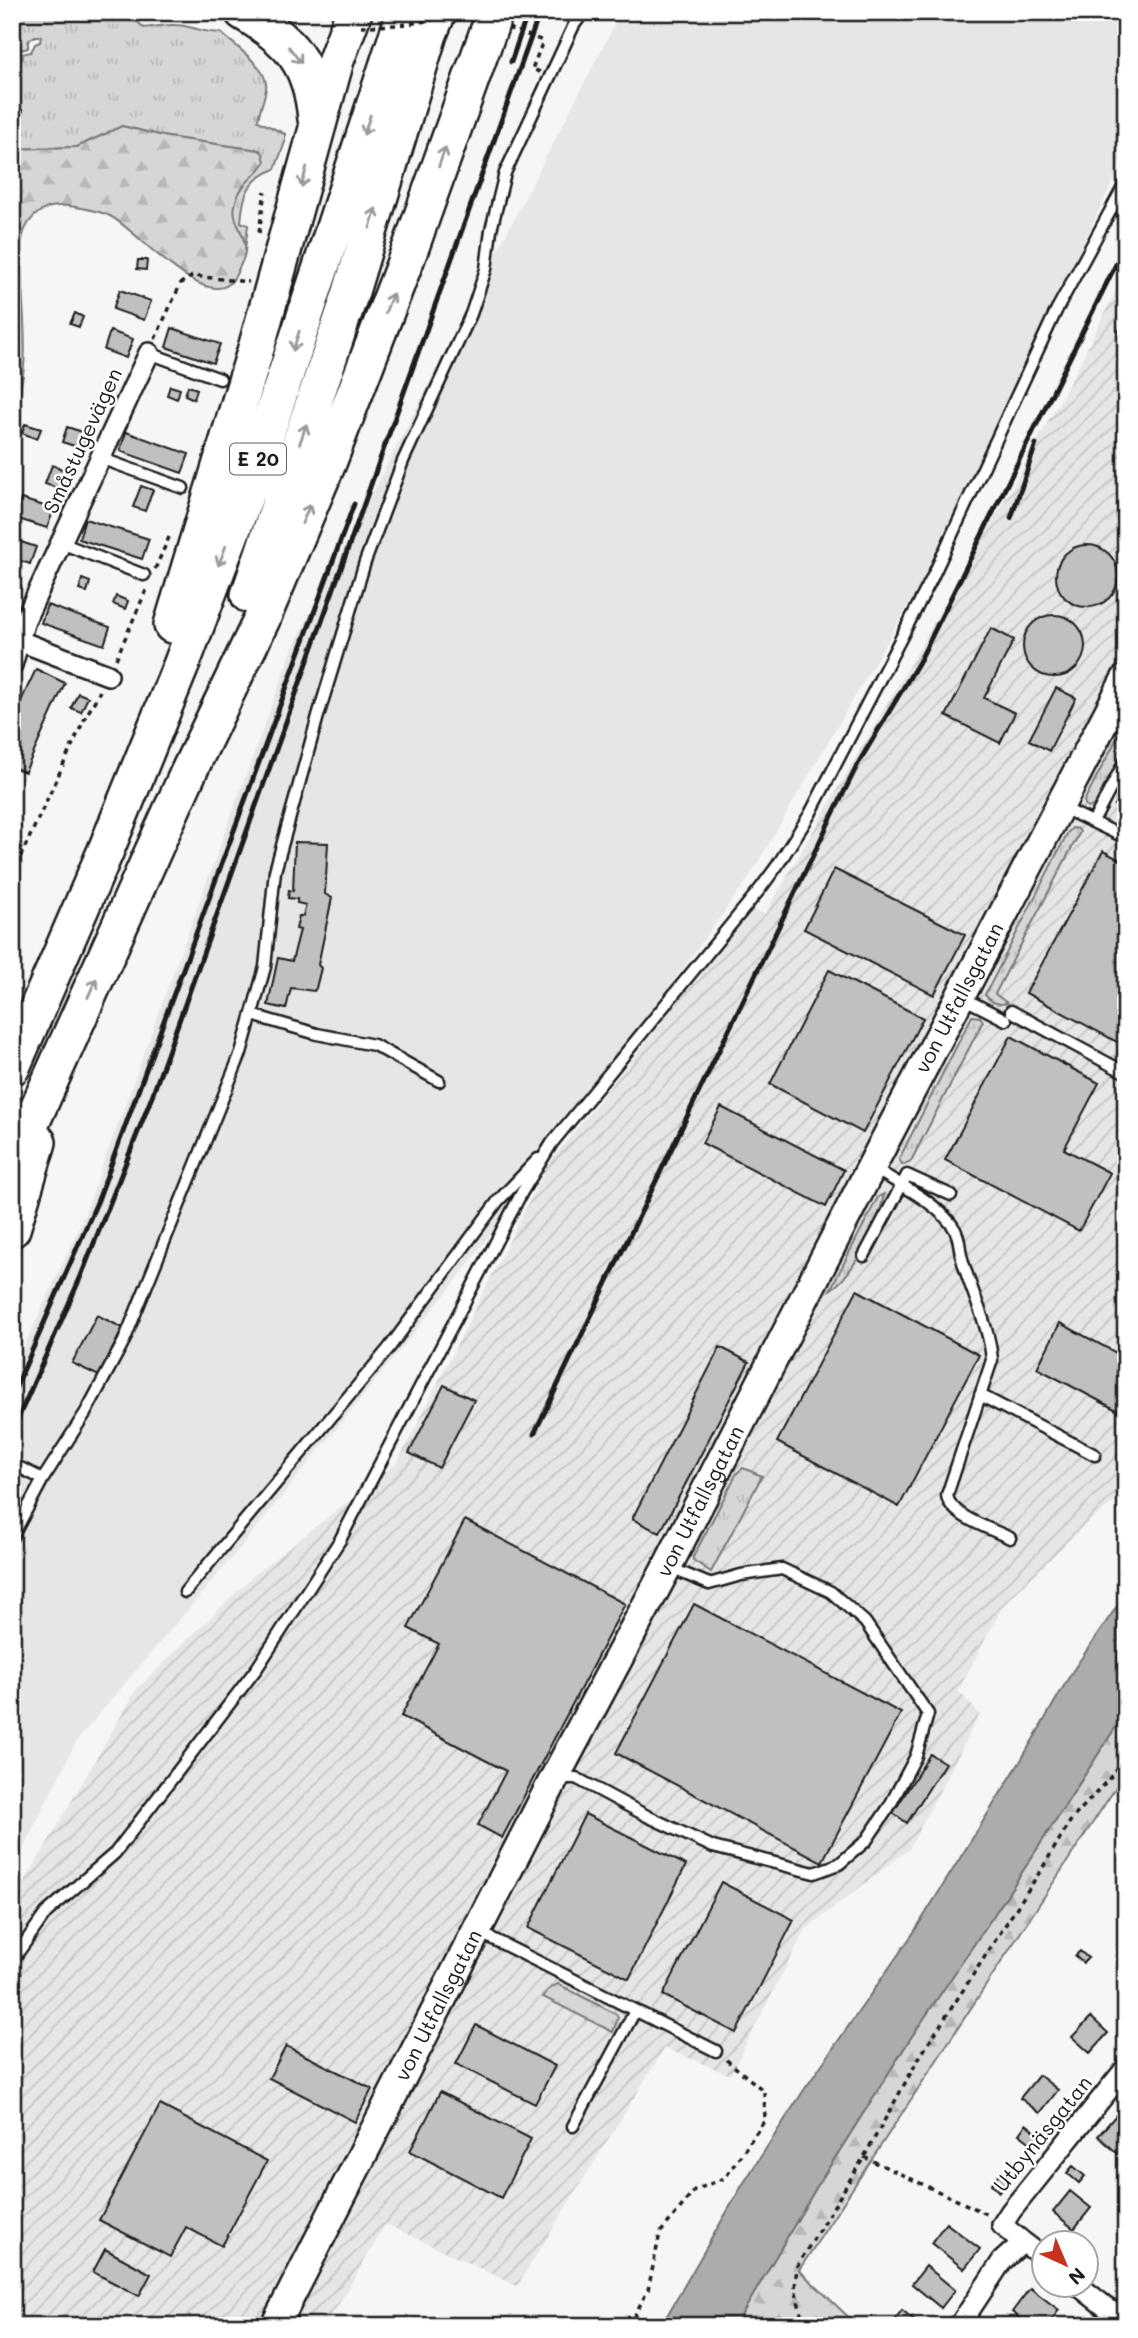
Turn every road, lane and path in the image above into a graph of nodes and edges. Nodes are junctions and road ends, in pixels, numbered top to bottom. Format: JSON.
{"nodes":[{"id":1,"x":243,"y":12,"type":"edge"},
{"id":2,"x":404,"y":12,"type":"edge"},
{"id":3,"x":438,"y":12,"type":"edge"},
{"id":4,"x":457,"y":12,"type":"edge"},
{"id":5,"x":584,"y":12,"type":"edge"},
{"id":6,"x":355,"y":15,"type":"edge"},
{"id":7,"x":502,"y":20,"type":"edge"},
{"id":8,"x":541,"y":72,"type":"dead end"},
{"id":9,"x":24,"y":108,"type":"dead end"},
{"id":10,"x":12,"y":120,"type":"edge"},
{"id":11,"x":317,"y":130,"type":"junction"},
{"id":12,"x":1126,"y":182,"type":"edge"},
{"id":13,"x":265,"y":191,"type":"dead end"},
{"id":14,"x":258,"y":244,"type":"dead end"},
{"id":15,"x":253,"y":282,"type":"dead end"},
{"id":16,"x":149,"y":353,"type":"junction"},
{"id":17,"x":220,"y":379,"type":"dead end"},
{"id":18,"x":100,"y":458,"type":"junction"},
{"id":19,"x":183,"y":488,"type":"dead end"},
{"id":20,"x":173,"y":529,"type":"dead end"},
{"id":21,"x":61,"y":543,"type":"junction"},
{"id":22,"x":144,"y":575,"type":"dead end"},
{"id":23,"x":16,"y":640,"type":"edge"},
{"id":24,"x":12,"y":665,"type":"edge"},
{"id":25,"x":108,"y":675,"type":"junction"},
{"id":26,"x":1125,"y":682,"type":"edge"},
{"id":27,"x":196,"y":754,"type":"junction"},
{"id":28,"x":1126,"y":759,"type":"edge"},
{"id":29,"x":1059,"y":806,"type":"junction"},
{"id":30,"x":1093,"y":822,"type":"junction"},
{"id":31,"x":1126,"y":838,"type":"edge"},
{"id":32,"x":106,"y":850,"type":"junction"},
{"id":33,"x":12,"y":857,"type":"edge"},
{"id":34,"x":19,"y":860,"type":"junction"},
{"id":35,"x":12,"y":875,"type":"edge"},
{"id":36,"x":960,"y":997,"type":"junction"},
{"id":37,"x":252,"y":1015,"type":"junction"},
{"id":38,"x":64,"y":1051,"type":"junction"},
{"id":39,"x":12,"y":1067,"type":"edge"},
{"id":40,"x":1126,"y":1073,"type":"edge"},
{"id":41,"x":439,"y":1081,"type":"dead end"},
{"id":42,"x":552,"y":1143,"type":"junction"},
{"id":43,"x":12,"y":1166,"type":"edge"},
{"id":44,"x":872,"y":1167,"type":"junction"},
{"id":45,"x":902,"y":1185,"type":"junction"},
{"id":46,"x":951,"y":1195,"type":"dead end"},
{"id":47,"x":12,"y":1229,"type":"edge"},
{"id":48,"x":864,"y":1256,"type":"dead end"},
{"id":49,"x":980,"y":1395,"type":"junction"},
{"id":50,"x":1095,"y":1455,"type":"dead end"},
{"id":51,"x":12,"y":1464,"type":"edge"},
{"id":52,"x":43,"y":1479,"type":"junction"},
{"id":53,"x":12,"y":1537,"type":"edge"},
{"id":54,"x":1010,"y":1538,"type":"dead end"},
{"id":55,"x":667,"y":1567,"type":"junction"},
{"id":56,"x":185,"y":1592,"type":"dead end"},
{"id":57,"x":1126,"y":1755,"type":"edge"},
{"id":58,"x":1117,"y":1770,"type":"junction"},
{"id":59,"x":1126,"y":1775,"type":"edge"},
{"id":60,"x":554,"y":1779,"type":"junction"},
{"id":61,"x":477,"y":1931,"type":"junction"},
{"id":62,"x":12,"y":1961,"type":"edge"},
{"id":63,"x":635,"y":2011,"type":"junction"},
{"id":64,"x":716,"y":2051,"type":"joint"},
{"id":65,"x":1125,"y":2070,"type":"edge"},
{"id":66,"x":573,"y":2126,"type":"dead end"},
{"id":67,"x":864,"y":2157,"type":"junction"},
{"id":68,"x":1002,"y":2225,"type":"junction"},
{"id":69,"x":1023,"y":2242,"type":"junction"},
{"id":70,"x":1030,"y":2247,"type":"edge"},
{"id":71,"x":1097,"y":2300,"type":"edge"},
{"id":72,"x":1126,"y":2323,"type":"edge"},
{"id":73,"x":275,"y":2326,"type":"edge"},
{"id":74,"x":629,"y":2326,"type":"edge"},
{"id":75,"x":804,"y":2326,"type":"edge"},
{"id":76,"x":959,"y":2326,"type":"edge"}],
"edges":[{"from":1,"to":11,"type":"highway","one_way":true},
{"from":2,"to":32,"type":"highway","number":"E 20","one_way":true},
{"from":27,"to":3,"type":"highway","number":"E 20","one_way":true},
{"from":4,"to":6,"type":"path","bridge":true},
{"from":5,"to":37,"type":"lane"},
{"from":6,"to":11,"type":"highway"},
{"from":7,"to":8,"type":"path","bridge":true},
{"from":27,"to":7,"type":"highway","one_way":true},
{"from":9,"to":10,"type":"path"},
{"from":11,"to":32,"type":"highway","one_way":true},
{"from":12,"to":42,"type":"lane"},
{"from":13,"to":14,"type":"path"},
{"from":15,"to":16,"type":"path"},
{"from":16,"to":17,"type":"lane"},
{"from":16,"to":18,"type":"street","name":"Småstugevägen"},
{"from":18,"to":19,"type":"lane"},
{"from":18,"to":21,"type":"street","name":"Småstugevägen"},
{"from":20,"to":25,"type":"path"},
{"from":21,"to":22,"type":"lane"},
{"from":21,"to":23,"type":"street","name":"Småstugevägen"},
{"from":23,"to":24,"type":"street","name":"Småstugevägen"},
{"from":23,"to":25,"type":"street"},
{"from":25,"to":34,"type":"path"},
{"from":26,"to":29,"type":"street","name":"von Utfallsgatan"},
{"from":38,"to":27,"type":"highway","number":"E 20","one_way":true},
{"from":28,"to":30,"type":"lane"},
{"from":29,"to":30,"type":"lane"},
{"from":29,"to":36,"type":"street","name":"von Utfallsgatan"},
{"from":30,"to":31,"type":"lane"},
{"from":32,"to":39,"type":"highway","number":"E 20"},
{"from":33,"to":34,"type":"path"},
{"from":34,"to":35,"type":"path"},
{"from":36,"to":40,"type":"lane"},
{"from":36,"to":44,"type":"street","name":"von Utfallsgatan"},
{"from":37,"to":41,"type":"lane"},
{"from":37,"to":52,"type":"lane"},
{"from":38,"to":43,"type":"highway","number":"E 20"},
{"from":38,"to":47,"type":"highway"},
{"from":42,"to":56,"type":"lane"},
{"from":42,"to":62,"type":"lane"},
{"from":44,"to":45,"type":"lane"},
{"from":44,"to":55,"type":"street","name":"von Utfallsgatan"},
{"from":45,"to":46,"type":"lane"},
{"from":45,"to":48,"type":"lane"},
{"from":45,"to":49,"type":"lane"},
{"from":49,"to":50,"type":"lane"},
{"from":49,"to":54,"type":"lane"},
{"from":51,"to":52,"type":"lane"},
{"from":52,"to":53,"type":"lane"},
{"from":55,"to":60,"type":"street","name":"von Utfallsgatan"},
{"from":55,"to":60,"type":"lane"},
{"from":57,"to":58,"type":"path"},
{"from":58,"to":59,"type":"path"},
{"from":58,"to":67,"type":"path"},
{"from":60,"to":61,"type":"street","name":"von Utfallsgatan"},
{"from":61,"to":63,"type":"lane"},
{"from":61,"to":73,"type":"street","name":"von Utfallsgatan"},
{"from":63,"to":64,"type":"lane"},
{"from":63,"to":66,"type":"lane"},
{"from":64,"to":74,"type":"path"},
{"from":65,"to":68,"type":"street","name":"Utbynäsgatan"},
{"from":67,"to":68,"type":"path"},
{"from":67,"to":75,"type":"path"},
{"from":68,"to":69,"type":"street","name":"Utbynäsgatan"},
{"from":69,"to":70,"type":"street","name":"Utbynäsgatan"},
{"from":69,"to":76,"type":"street"},
{"from":71,"to":72,"type":"street"}]}
